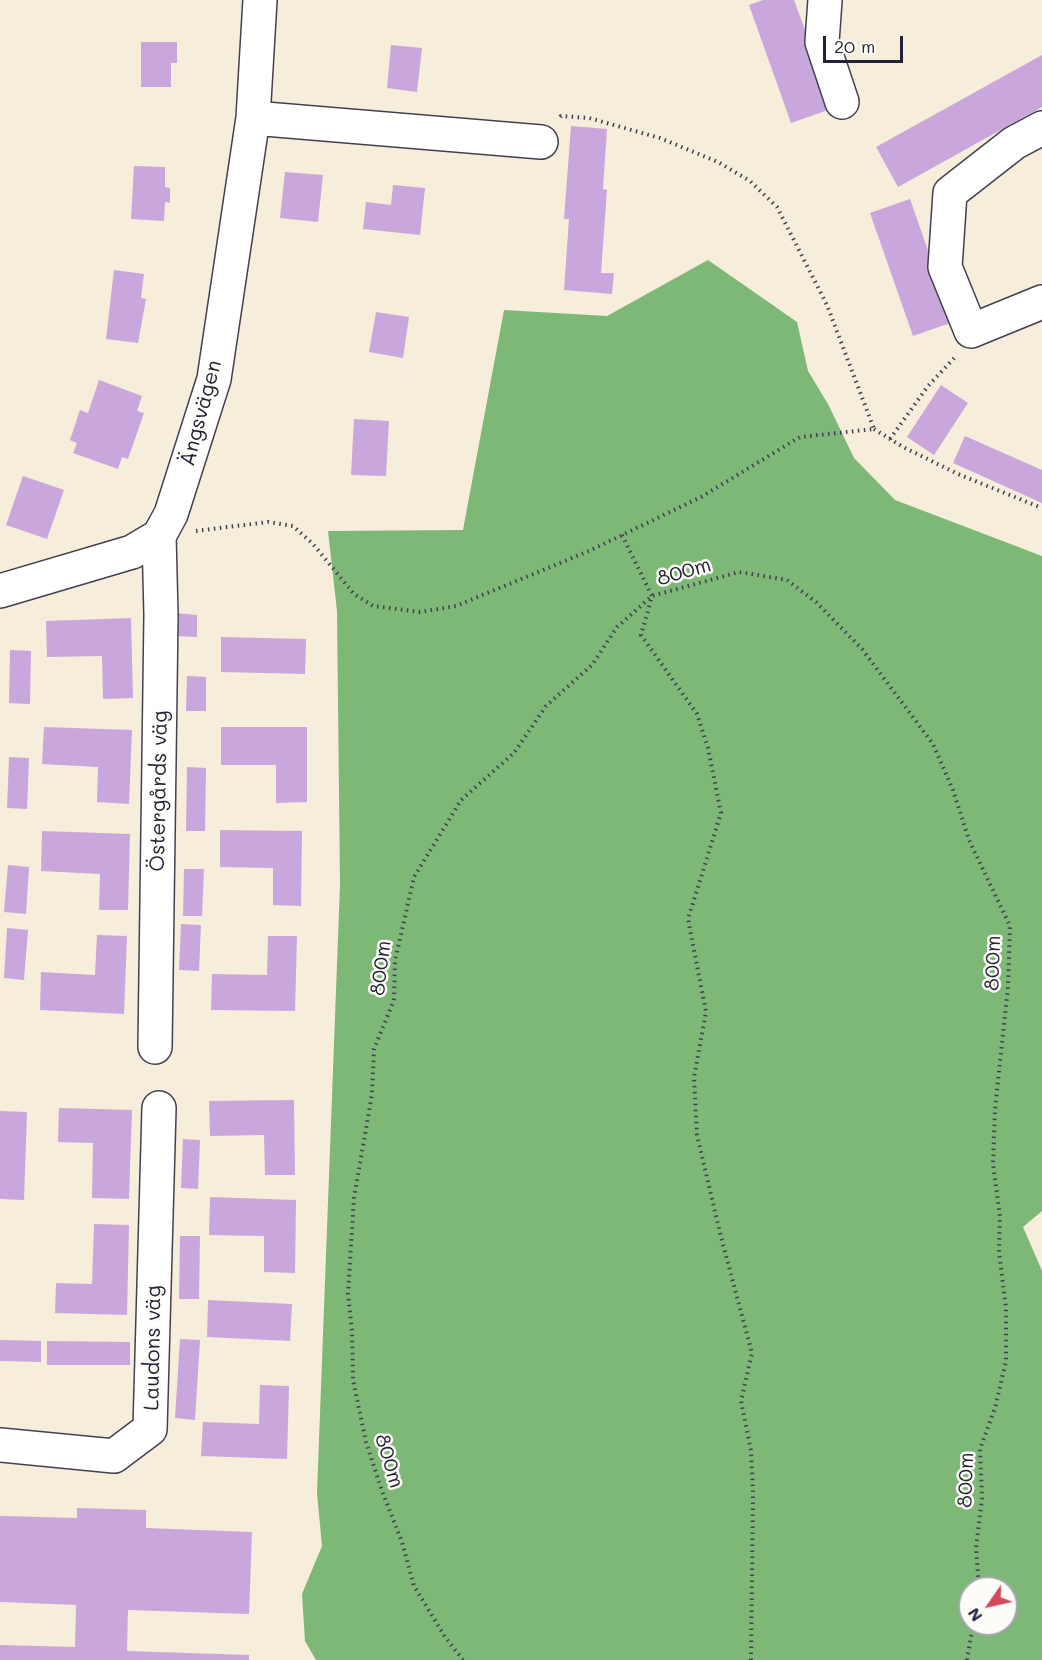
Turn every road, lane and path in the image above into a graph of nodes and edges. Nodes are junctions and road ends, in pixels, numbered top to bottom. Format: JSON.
{"nodes":[{"id":1,"x":260,"y":0,"type":"edge"},
{"id":2,"x":825,"y":0,"type":"edge"},
{"id":3,"x":842,"y":102,"type":"dead end"},
{"id":4,"x":253,"y":118,"type":"junction"},
{"id":5,"x":1042,"y":128,"type":"edge"},
{"id":6,"x":541,"y":142,"type":"joint"},
{"id":7,"x":1042,"y":302,"type":"edge"},
{"id":8,"x":971,"y":331,"type":"junction"},
{"id":9,"x":874,"y":429,"type":"junction"},
{"id":10,"x":890,"y":439,"type":"junction"},
{"id":11,"x":1042,"y":508,"type":"edge"},
{"id":12,"x":622,"y":535,"type":"junction"},
{"id":13,"x":159,"y":536,"type":"junction"},
{"id":14,"x":0,"y":591,"type":"edge"},
{"id":15,"x":652,"y":596,"type":"junction"},
{"id":16,"x":155,"y":1047,"type":"dead end"},
{"id":17,"x":159,"y":1108,"type":"dead end"},
{"id":18,"x":0,"y":1445,"type":"edge"},
{"id":19,"x":978,"y":1576,"type":"edge"},
{"id":20,"x":972,"y":1636,"type":"edge"},
{"id":21,"x":463,"y":1660,"type":"edge"},
{"id":22,"x":751,"y":1660,"type":"edge"},
{"id":23,"x":967,"y":1660,"type":"edge"}],
"edges":[{"from":1,"to":4,"type":"street","name":"Ängsvägen"},
{"from":2,"to":3,"type":"street"},
{"from":4,"to":6,"type":"street"},
{"from":4,"to":13,"type":"street","name":"Ängsvägen"},
{"from":5,"to":8,"type":"street"},
{"from":6,"to":9,"type":"path"},
{"from":7,"to":8,"type":"street"},
{"from":8,"to":10,"type":"path"},
{"from":9,"to":10,"type":"path"},
{"from":9,"to":12,"type":"path"},
{"from":10,"to":11,"type":"path"},
{"from":12,"to":13,"type":"path"},
{"from":12,"to":15,"type":"path"},
{"from":13,"to":14,"type":"street"},
{"from":13,"to":16,"type":"street","name":"Östergårds väg"},
{"from":15,"to":19,"type":"path","name":"800m"},
{"from":15,"to":21,"type":"path","name":"800m"},
{"from":15,"to":22,"type":"path"},
{"from":17,"to":18,"type":"street","name":"Laudons väg"},
{"from":20,"to":23,"type":"path"}]}
